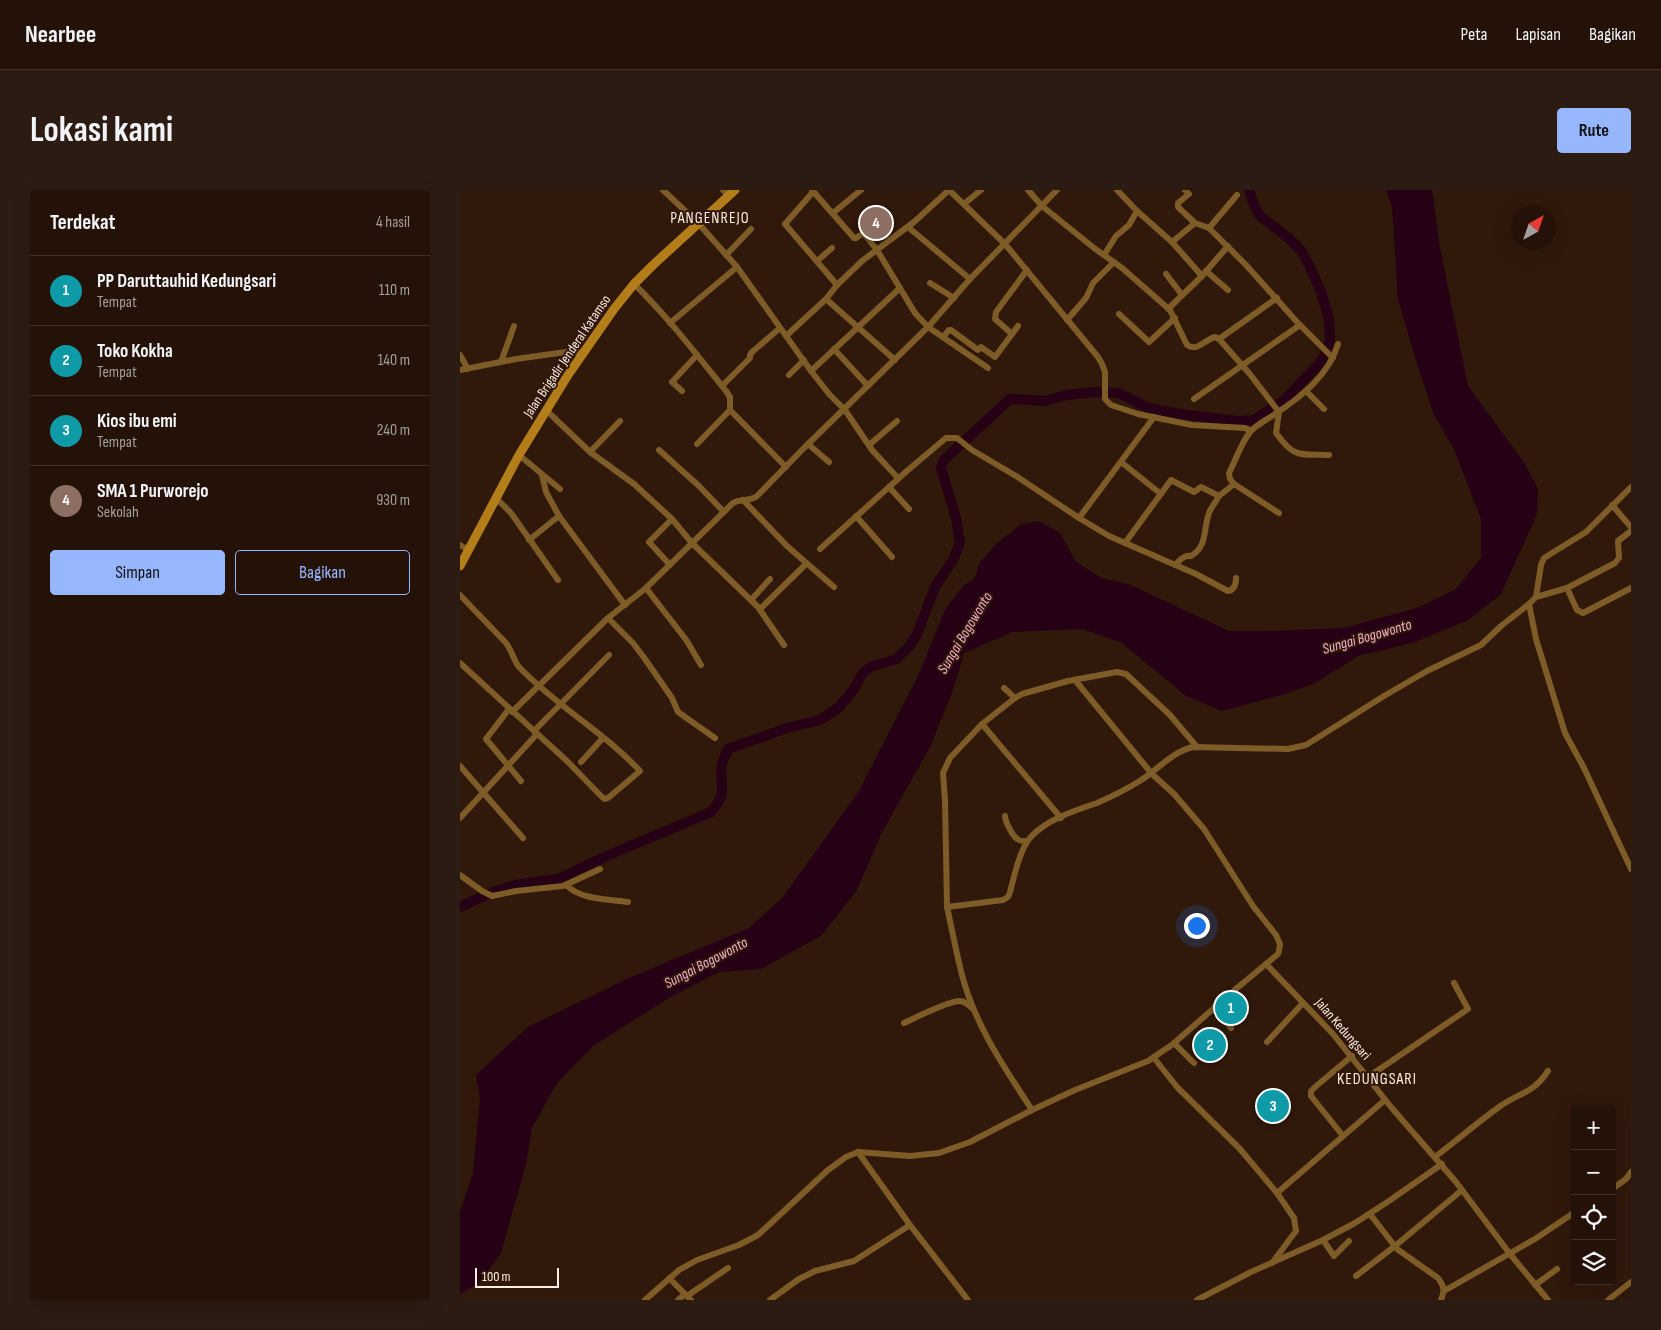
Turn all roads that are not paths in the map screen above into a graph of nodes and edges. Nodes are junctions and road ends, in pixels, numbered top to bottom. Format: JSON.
{"nodes":[{"id":1,"x":663,"y":190,"type":"edge"},
{"id":2,"x":861,"y":190,"type":"edge"},
{"id":3,"x":949,"y":190,"type":"edge"},
{"id":4,"x":981,"y":190,"type":"edge"},
{"id":5,"x":1028,"y":190,"type":"edge"},
{"id":6,"x":1058,"y":190,"type":"edge"},
{"id":7,"x":1117,"y":190,"type":"edge"},
{"id":8,"x":813,"y":191,"type":"edge"},
{"id":9,"x":1189,"y":191,"type":"edge"},
{"id":10,"x":729,"y":192,"type":"edge"},
{"id":11,"x":1237,"y":194,"type":"dead end"},
{"id":12,"x":964,"y":204,"type":"junction"},
{"id":13,"x":1042,"y":206,"type":"junction"},
{"id":14,"x":1137,"y":211,"type":"junction"},
{"id":15,"x":833,"y":213,"type":"junction"},
{"id":16,"x":1195,"y":222,"type":"junction"},
{"id":17,"x":698,"y":223,"type":"junction"},
{"id":18,"x":908,"y":227,"type":"junction"},
{"id":19,"x":1208,"y":228,"type":"junction"},
{"id":20,"x":751,"y":229,"type":"dead end"},
{"id":21,"x":1172,"y":242,"type":"junction"},
{"id":22,"x":1005,"y":244,"type":"junction"},
{"id":23,"x":1228,"y":246,"type":"junction"},
{"id":24,"x":832,"y":248,"type":"dead end"},
{"id":25,"x":877,"y":250,"type":"junction"},
{"id":26,"x":1104,"y":254,"type":"junction"},
{"id":27,"x":726,"y":255,"type":"junction"},
{"id":28,"x":817,"y":261,"type":"junction"},
{"id":29,"x":1114,"y":262,"type":"junction"},
{"id":30,"x":737,"y":267,"type":"junction"},
{"id":31,"x":1028,"y":270,"type":"junction"},
{"id":32,"x":1166,"y":274,"type":"dead end"},
{"id":33,"x":1204,"y":274,"type":"junction"},
{"id":34,"x":970,"y":279,"type":"junction"},
{"id":35,"x":930,"y":283,"type":"dead end"},
{"id":36,"x":634,"y":284,"type":"junction"},
{"id":37,"x":837,"y":285,"type":"junction"},
{"id":38,"x":900,"y":288,"type":"junction"},
{"id":39,"x":1228,"y":290,"type":"dead end"},
{"id":40,"x":1182,"y":295,"type":"junction"},
{"id":41,"x":954,"y":298,"type":"junction"},
{"id":42,"x":1277,"y":298,"type":"junction"},
{"id":43,"x":826,"y":299,"type":"junction"},
{"id":44,"x":1168,"y":309,"type":"junction"},
{"id":45,"x":1119,"y":314,"type":"dead end"},
{"id":46,"x":1175,"y":318,"type":"junction"},
{"id":47,"x":1067,"y":320,"type":"junction"},
{"id":48,"x":670,"y":323,"type":"junction"},
{"id":49,"x":1300,"y":325,"type":"junction"},
{"id":50,"x":514,"y":326,"type":"dead end"},
{"id":51,"x":858,"y":326,"type":"junction"},
{"id":52,"x":1018,"y":326,"type":"dead end"},
{"id":53,"x":928,"y":327,"type":"junction"},
{"id":54,"x":780,"y":328,"type":"junction"},
{"id":55,"x":1012,"y":334,"type":"junction"},
{"id":56,"x":786,"y":336,"type":"junction"},
{"id":57,"x":943,"y":337,"type":"junction"},
{"id":58,"x":1219,"y":339,"type":"junction"},
{"id":59,"x":1338,"y":344,"type":"dead end"},
{"id":60,"x":834,"y":349,"type":"junction"},
{"id":61,"x":584,"y":352,"type":"junction"},
{"id":62,"x":460,"y":355,"type":"edge"},
{"id":63,"x":697,"y":355,"type":"junction"},
{"id":64,"x":1332,"y":358,"type":"junction"},
{"id":65,"x":804,"y":360,"type":"junction"},
{"id":66,"x":895,"y":360,"type":"junction"},
{"id":67,"x":501,"y":362,"type":"junction"},
{"id":68,"x":1243,"y":366,"type":"junction"},
{"id":69,"x":988,"y":368,"type":"dead end"},
{"id":70,"x":468,"y":369,"type":"junction"},
{"id":71,"x":460,"y":370,"type":"edge"},
{"id":72,"x":811,"y":371,"type":"junction"},
{"id":73,"x":789,"y":375,"type":"dead end"},
{"id":74,"x":722,"y":386,"type":"junction"},
{"id":75,"x":868,"y":386,"type":"junction"},
{"id":76,"x":682,"y":391,"type":"dead end"},
{"id":77,"x":1306,"y":391,"type":"junction"},
{"id":78,"x":1194,"y":399,"type":"dead end"},
{"id":79,"x":1324,"y":409,"type":"dead end"},
{"id":80,"x":546,"y":410,"type":"junction"},
{"id":81,"x":730,"y":410,"type":"junction"},
{"id":82,"x":845,"y":410,"type":"junction"},
{"id":83,"x":1278,"y":411,"type":"junction"},
{"id":84,"x":1154,"y":417,"type":"junction"},
{"id":85,"x":897,"y":420,"type":"dead end"},
{"id":86,"x":620,"y":421,"type":"dead end"},
{"id":87,"x":1251,"y":431,"type":"junction"},
{"id":88,"x":697,"y":444,"type":"dead end"},
{"id":89,"x":808,"y":444,"type":"junction"},
{"id":90,"x":869,"y":445,"type":"junction"},
{"id":91,"x":658,"y":450,"type":"dead end"},
{"id":92,"x":590,"y":452,"type":"junction"},
{"id":93,"x":519,"y":455,"type":"junction"},
{"id":94,"x":1329,"y":455,"type":"dead end"},
{"id":95,"x":829,"y":462,"type":"dead end"},
{"id":96,"x":1121,"y":462,"type":"junction"},
{"id":97,"x":786,"y":467,"type":"junction"},
{"id":98,"x":542,"y":475,"type":"junction"},
{"id":99,"x":898,"y":478,"type":"junction"},
{"id":100,"x":1234,"y":484,"type":"junction"},
{"id":101,"x":889,"y":486,"type":"junction"},
{"id":102,"x":1631,"y":487,"type":"edge"},
{"id":103,"x":560,"y":489,"type":"dead end"},
{"id":104,"x":1162,"y":494,"type":"junction"},
{"id":105,"x":1220,"y":496,"type":"junction"},
{"id":106,"x":496,"y":498,"type":"junction"},
{"id":107,"x":743,"y":500,"type":"junction"},
{"id":108,"x":1612,"y":505,"type":"junction"},
{"id":109,"x":908,"y":509,"type":"dead end"},
{"id":110,"x":724,"y":512,"type":"junction"},
{"id":111,"x":1279,"y":513,"type":"dead end"},
{"id":112,"x":559,"y":516,"type":"junction"},
{"id":113,"x":856,"y":516,"type":"junction"},
{"id":114,"x":1079,"y":518,"type":"junction"},
{"id":115,"x":672,"y":519,"type":"junction"},
{"id":116,"x":1631,"y":529,"type":"edge"},
{"id":117,"x":529,"y":540,"type":"junction"},
{"id":118,"x":1125,"y":543,"type":"junction"},
{"id":119,"x":692,"y":544,"type":"junction"},
{"id":120,"x":460,"y":545,"type":"edge"},
{"id":121,"x":469,"y":550,"type":"junction"},
{"id":122,"x":820,"y":550,"type":"dead end"},
{"id":123,"x":892,"y":557,"type":"dead end"},
{"id":124,"x":806,"y":564,"type":"junction"},
{"id":125,"x":670,"y":565,"type":"junction"},
{"id":126,"x":1175,"y":565,"type":"junction"},
{"id":127,"x":460,"y":566,"type":"edge"},
{"id":128,"x":1236,"y":578,"type":"dead end"},
{"id":129,"x":770,"y":579,"type":"dead end"},
{"id":130,"x":558,"y":580,"type":"dead end"},
{"id":131,"x":834,"y":587,"type":"dead end"},
{"id":132,"x":646,"y":588,"type":"junction"},
{"id":133,"x":1567,"y":588,"type":"junction"},
{"id":134,"x":1631,"y":588,"type":"edge"},
{"id":135,"x":460,"y":595,"type":"edge"},
{"id":136,"x":1536,"y":597,"type":"junction"},
{"id":137,"x":751,"y":600,"type":"junction"},
{"id":138,"x":1529,"y":604,"type":"junction"},
{"id":139,"x":624,"y":605,"type":"junction"},
{"id":140,"x":760,"y":609,"type":"junction"},
{"id":141,"x":608,"y":618,"type":"junction"},
{"id":142,"x":784,"y":645,"type":"dead end"},
{"id":143,"x":609,"y":656,"type":"dead end"},
{"id":144,"x":460,"y":663,"type":"edge"},
{"id":145,"x":701,"y":665,"type":"dead end"},
{"id":146,"x":1075,"y":680,"type":"junction"},
{"id":147,"x":540,"y":685,"type":"junction"},
{"id":148,"x":1004,"y":688,"type":"dead end"},
{"id":149,"x":1015,"y":698,"type":"junction"},
{"id":150,"x":561,"y":704,"type":"junction"},
{"id":151,"x":511,"y":710,"type":"junction"},
{"id":152,"x":982,"y":724,"type":"junction"},
{"id":153,"x":535,"y":733,"type":"junction"},
{"id":154,"x":603,"y":738,"type":"junction"},
{"id":155,"x":715,"y":738,"type":"dead end"},
{"id":156,"x":1197,"y":747,"type":"junction"},
{"id":157,"x":581,"y":762,"type":"dead end"},
{"id":158,"x":508,"y":765,"type":"junction"},
{"id":159,"x":460,"y":766,"type":"edge"},
{"id":160,"x":1152,"y":774,"type":"junction"},
{"id":161,"x":521,"y":781,"type":"dead end"},
{"id":162,"x":484,"y":792,"type":"junction"},
{"id":163,"x":1005,"y":816,"type":"dead end"},
{"id":164,"x":460,"y":818,"type":"edge"},
{"id":165,"x":1061,"y":818,"type":"junction"},
{"id":166,"x":524,"y":838,"type":"dead end"},
{"id":167,"x":1027,"y":841,"type":"junction"},
{"id":168,"x":1631,"y":868,"type":"edge"},
{"id":169,"x":600,"y":869,"type":"dead end"},
{"id":170,"x":460,"y":875,"type":"edge"},
{"id":171,"x":566,"y":885,"type":"junction"},
{"id":172,"x":628,"y":902,"type":"dead end"},
{"id":173,"x":947,"y":907,"type":"junction"},
{"id":174,"x":1266,"y":964,"type":"junction"},
{"id":175,"x":1454,"y":983,"type":"dead end"},
{"id":176,"x":1303,"y":1003,"type":"junction"},
{"id":177,"x":1215,"y":1006,"type":"junction"},
{"id":178,"x":975,"y":1012,"type":"junction"},
{"id":179,"x":904,"y":1022,"type":"dead end"},
{"id":180,"x":1231,"y":1028,"type":"dead end"},
{"id":181,"x":1267,"y":1042,"type":"dead end"},
{"id":182,"x":1174,"y":1043,"type":"junction"},
{"id":183,"x":1352,"y":1056,"type":"junction"},
{"id":184,"x":1154,"y":1058,"type":"junction"},
{"id":185,"x":1194,"y":1063,"type":"dead end"},
{"id":186,"x":1548,"y":1071,"type":"dead end"},
{"id":187,"x":1368,"y":1077,"type":"junction"},
{"id":188,"x":1385,"y":1100,"type":"junction"},
{"id":189,"x":1032,"y":1110,"type":"junction"},
{"id":190,"x":1343,"y":1136,"type":"junction"},
{"id":191,"x":858,"y":1152,"type":"junction"},
{"id":192,"x":1435,"y":1157,"type":"junction"},
{"id":193,"x":1442,"y":1164,"type":"junction"},
{"id":194,"x":1631,"y":1172,"type":"edge"},
{"id":195,"x":1616,"y":1186,"type":"edge"},
{"id":196,"x":1462,"y":1190,"type":"junction"},
{"id":197,"x":1278,"y":1193,"type":"junction"},
{"id":198,"x":1370,"y":1214,"type":"junction"},
{"id":199,"x":1571,"y":1215,"type":"edge"},
{"id":200,"x":910,"y":1225,"type":"junction"},
{"id":201,"x":1323,"y":1240,"type":"junction"},
{"id":202,"x":1349,"y":1241,"type":"dead end"},
{"id":203,"x":1394,"y":1246,"type":"junction"},
{"id":204,"x":1510,"y":1254,"type":"junction"},
{"id":205,"x":1271,"y":1263,"type":"junction"},
{"id":206,"x":728,"y":1268,"type":"dead end"},
{"id":207,"x":1557,"y":1269,"type":"dead end"},
{"id":208,"x":1356,"y":1276,"type":"dead end"},
{"id":209,"x":669,"y":1278,"type":"junction"},
{"id":210,"x":1631,"y":1282,"type":"edge"},
{"id":211,"x":1536,"y":1285,"type":"junction"},
{"id":212,"x":1444,"y":1291,"type":"junction"},
{"id":213,"x":688,"y":1296,"type":"edge"},
{"id":214,"x":645,"y":1300,"type":"edge"},
{"id":215,"x":678,"y":1300,"type":"edge"},
{"id":216,"x":770,"y":1300,"type":"edge"},
{"id":217,"x":968,"y":1300,"type":"edge"},
{"id":218,"x":1197,"y":1300,"type":"edge"},
{"id":219,"x":1441,"y":1300,"type":"edge"},
{"id":220,"x":1548,"y":1300,"type":"edge"},
{"id":221,"x":1608,"y":1300,"type":"edge"}],
"edges":[{"from":1,"to":17,"type":"street"},
{"from":2,"to":15,"type":"street"},
{"from":3,"to":12,"type":"street"},
{"from":3,"to":18,"type":"street"},
{"from":4,"to":12,"type":"street"},
{"from":5,"to":13,"type":"street"},
{"from":6,"to":13,"type":"street"},
{"from":7,"to":14,"type":"street"},
{"from":8,"to":15,"type":"street"},
{"from":8,"to":28,"type":"street"},
{"from":9,"to":16,"type":"street"},
{"from":10,"to":17,"type":"main road","name":"Jalan Brigadir Jenderal Katamso"},
{"from":11,"to":19,"type":"street"},
{"from":12,"to":22,"type":"street"},
{"from":13,"to":22,"type":"street"},
{"from":13,"to":26,"type":"street"},
{"from":14,"to":21,"type":"street"},
{"from":14,"to":26,"type":"street"},
{"from":15,"to":25,"type":"street"},
{"from":16,"to":19,"type":"street"},
{"from":16,"to":21,"type":"street"},
{"from":17,"to":27,"type":"street"},
{"from":17,"to":36,"type":"main road","name":"Jalan Brigadir Jenderal Katamso"},
{"from":18,"to":25,"type":"street"},
{"from":18,"to":34,"type":"street"},
{"from":19,"to":23,"type":"street"},
{"from":20,"to":27,"type":"street"},
{"from":21,"to":33,"type":"street"},
{"from":22,"to":31,"type":"street"},
{"from":22,"to":34,"type":"street"},
{"from":23,"to":33,"type":"street"},
{"from":23,"to":42,"type":"street"},
{"from":24,"to":28,"type":"street"},
{"from":25,"to":37,"type":"street"},
{"from":25,"to":38,"type":"street"},
{"from":26,"to":29,"type":"street"},
{"from":27,"to":30,"type":"street"},
{"from":28,"to":37,"type":"street"},
{"from":29,"to":44,"type":"street"},
{"from":29,"to":47,"type":"street"},
{"from":30,"to":48,"type":"street"},
{"from":30,"to":54,"type":"street"},
{"from":31,"to":47,"type":"street"},
{"from":31,"to":55,"type":"street"},
{"from":32,"to":40,"type":"street"},
{"from":33,"to":39,"type":"street"},
{"from":33,"to":40,"type":"street"},
{"from":34,"to":41,"type":"street"},
{"from":35,"to":41,"type":"street"},
{"from":36,"to":48,"type":"street"},
{"from":36,"to":61,"type":"main road","name":"Jalan Brigadir Jenderal Katamso"},
{"from":37,"to":43,"type":"street"},
{"from":38,"to":51,"type":"street"},
{"from":38,"to":53,"type":"street"},
{"from":40,"to":44,"type":"street"},
{"from":41,"to":53,"type":"street"},
{"from":42,"to":49,"type":"street"},
{"from":42,"to":58,"type":"street"},
{"from":43,"to":51,"type":"street"},
{"from":43,"to":56,"type":"street"},
{"from":44,"to":46,"type":"street"},
{"from":45,"to":46,"type":"street"},
{"from":46,"to":58,"type":"street"},
{"from":47,"to":84,"type":"street"},
{"from":48,"to":63,"type":"street"},
{"from":49,"to":64,"type":"street"},
{"from":49,"to":68,"type":"street"},
{"from":50,"to":67,"type":"street"},
{"from":51,"to":60,"type":"street"},
{"from":51,"to":66,"type":"street"},
{"from":52,"to":55,"type":"street"},
{"from":53,"to":57,"type":"street"},
{"from":53,"to":66,"type":"street"},
{"from":54,"to":56,"type":"street"},
{"from":54,"to":74,"type":"street"},
{"from":55,"to":57,"type":"street"},
{"from":56,"to":65,"type":"street"},
{"from":57,"to":69,"type":"street"},
{"from":58,"to":68,"type":"street"},
{"from":59,"to":64,"type":"street"},
{"from":60,"to":72,"type":"street"},
{"from":60,"to":75,"type":"street"},
{"from":61,"to":67,"type":"street"},
{"from":61,"to":80,"type":"main road","name":"Jalan Brigadir Jenderal Katamso"},
{"from":62,"to":70,"type":"street"},
{"from":63,"to":74,"type":"street"},
{"from":63,"to":76,"type":"street"},
{"from":64,"to":77,"type":"street"},
{"from":65,"to":72,"type":"street"},
{"from":65,"to":73,"type":"street"},
{"from":66,"to":75,"type":"street"},
{"from":67,"to":70,"type":"street"},
{"from":68,"to":78,"type":"street"},
{"from":68,"to":83,"type":"street"},
{"from":70,"to":71,"type":"street"},
{"from":72,"to":82,"type":"street"},
{"from":74,"to":81,"type":"street"},
{"from":75,"to":82,"type":"street"},
{"from":77,"to":79,"type":"street"},
{"from":77,"to":83,"type":"street"},
{"from":80,"to":92,"type":"street"},
{"from":80,"to":93,"type":"main road","name":"Jalan Brigadir Jenderal Katamso"},
{"from":81,"to":88,"type":"street"},
{"from":81,"to":97,"type":"street"},
{"from":82,"to":89,"type":"street"},
{"from":82,"to":90,"type":"street"},
{"from":83,"to":87,"type":"street"},
{"from":83,"to":94,"type":"street"},
{"from":84,"to":87,"type":"street"},
{"from":84,"to":96,"type":"street"},
{"from":85,"to":90,"type":"street"},
{"from":86,"to":92,"type":"street"},
{"from":87,"to":100,"type":"street"},
{"from":89,"to":95,"type":"street"},
{"from":89,"to":97,"type":"street"},
{"from":90,"to":99,"type":"street"},
{"from":91,"to":110,"type":"street"},
{"from":92,"to":115,"type":"street"},
{"from":93,"to":98,"type":"street"},
{"from":93,"to":106,"type":"main road","name":"Jalan Brigadir Jenderal Katamso"},
{"from":96,"to":104,"type":"street"},
{"from":96,"to":114,"type":"street"},
{"from":97,"to":107,"type":"street"},
{"from":98,"to":103,"type":"street"},
{"from":98,"to":112,"type":"street"},
{"from":99,"to":101,"type":"street"},
{"from":99,"to":114,"type":"street"},
{"from":100,"to":105,"type":"street"},
{"from":100,"to":111,"type":"street"},
{"from":101,"to":109,"type":"street"},
{"from":101,"to":113,"type":"street"},
{"from":102,"to":108,"type":"street"},
{"from":104,"to":105,"type":"street"},
{"from":104,"to":118,"type":"street"},
{"from":105,"to":126,"type":"street"},
{"from":106,"to":117,"type":"street"},
{"from":106,"to":121,"type":"main road","name":"Jalan Brigadir Jenderal Katamso"},
{"from":107,"to":110,"type":"street"},
{"from":107,"to":124,"type":"street"},
{"from":108,"to":116,"type":"street"},
{"from":108,"to":136,"type":"street"},
{"from":110,"to":119,"type":"street"},
{"from":112,"to":117,"type":"street"},
{"from":112,"to":139,"type":"street"},
{"from":113,"to":122,"type":"street"},
{"from":113,"to":123,"type":"street"},
{"from":114,"to":118,"type":"street"},
{"from":115,"to":119,"type":"street"},
{"from":115,"to":125,"type":"street"},
{"from":116,"to":133,"type":"street"},
{"from":117,"to":130,"type":"street"},
{"from":118,"to":126,"type":"street"},
{"from":119,"to":125,"type":"street"},
{"from":119,"to":137,"type":"street"},
{"from":120,"to":121,"type":"street"},
{"from":121,"to":127,"type":"main road","name":"Jalan Brigadir Jenderal Katamso"},
{"from":124,"to":131,"type":"street"},
{"from":124,"to":140,"type":"street"},
{"from":125,"to":132,"type":"street"},
{"from":126,"to":128,"type":"street"},
{"from":129,"to":137,"type":"street"},
{"from":132,"to":139,"type":"street"},
{"from":132,"to":145,"type":"street"},
{"from":133,"to":134,"type":"street"},
{"from":133,"to":136,"type":"street"},
{"from":135,"to":147,"type":"street"},
{"from":136,"to":138,"type":"street"},
{"from":137,"to":140,"type":"street"},
{"from":138,"to":156,"type":"street"},
{"from":138,"to":168,"type":"street"},
{"from":139,"to":141,"type":"street"},
{"from":140,"to":142,"type":"street"},
{"from":141,"to":147,"type":"street"},
{"from":141,"to":155,"type":"street"},
{"from":143,"to":150,"type":"street"},
{"from":144,"to":151,"type":"street"},
{"from":146,"to":149,"type":"street"},
{"from":146,"to":156,"type":"street"},
{"from":146,"to":160,"type":"street"},
{"from":147,"to":150,"type":"street"},
{"from":147,"to":151,"type":"street"},
{"from":148,"to":149,"type":"street"},
{"from":149,"to":152,"type":"street"},
{"from":150,"to":153,"type":"street"},
{"from":150,"to":154,"type":"street"},
{"from":151,"to":153,"type":"street"},
{"from":151,"to":158,"type":"street"},
{"from":152,"to":165,"type":"street"},
{"from":152,"to":173,"type":"street"},
{"from":153,"to":154,"type":"street"},
{"from":153,"to":158,"type":"street"},
{"from":154,"to":157,"type":"street"},
{"from":156,"to":160,"type":"street"},
{"from":158,"to":161,"type":"street"},
{"from":158,"to":162,"type":"street"},
{"from":159,"to":162,"type":"street"},
{"from":160,"to":165,"type":"street"},
{"from":160,"to":174,"type":"street"},
{"from":162,"to":164,"type":"street"},
{"from":162,"to":166,"type":"street"},
{"from":163,"to":167,"type":"street"},
{"from":165,"to":167,"type":"street"},
{"from":167,"to":173,"type":"street"},
{"from":169,"to":171,"type":"street"},
{"from":170,"to":171,"type":"street"},
{"from":171,"to":172,"type":"street"},
{"from":173,"to":178,"type":"street"},
{"from":174,"to":176,"type":"street","name":"Jalan Kedungsari"},
{"from":174,"to":177,"type":"street"},
{"from":175,"to":187,"type":"street"},
{"from":176,"to":181,"type":"street"},
{"from":176,"to":183,"type":"street","name":"Jalan Kedungsari"},
{"from":177,"to":180,"type":"street"},
{"from":177,"to":182,"type":"street"},
{"from":178,"to":179,"type":"street"},
{"from":178,"to":189,"type":"street"},
{"from":182,"to":184,"type":"street"},
{"from":182,"to":185,"type":"street"},
{"from":183,"to":187,"type":"street","name":"Jalan Kedungsari"},
{"from":183,"to":190,"type":"street"},
{"from":184,"to":189,"type":"street"},
{"from":184,"to":197,"type":"street"},
{"from":186,"to":192,"type":"street"},
{"from":187,"to":188,"type":"street","name":"Jalan Kedungsari"},
{"from":188,"to":190,"type":"street"},
{"from":188,"to":192,"type":"street","name":"Jalan Kedungsari"},
{"from":189,"to":191,"type":"street"},
{"from":190,"to":197,"type":"street"},
{"from":191,"to":200,"type":"street"},
{"from":191,"to":209,"type":"street"},
{"from":192,"to":193,"type":"street","name":"Jalan Kedungsari"},
{"from":193,"to":196,"type":"street","name":"Jalan Kedungsari"},
{"from":193,"to":198,"type":"street"},
{"from":194,"to":195,"type":"street"},
{"from":196,"to":203,"type":"street"},
{"from":196,"to":204,"type":"street","name":"Jalan Kedungsari"},
{"from":197,"to":205,"type":"street"},
{"from":198,"to":201,"type":"street"},
{"from":198,"to":203,"type":"street"},
{"from":199,"to":204,"type":"street"},
{"from":200,"to":216,"type":"street"},
{"from":200,"to":217,"type":"street"},
{"from":201,"to":202,"type":"street"},
{"from":201,"to":205,"type":"street"},
{"from":203,"to":208,"type":"street"},
{"from":203,"to":212,"type":"street"},
{"from":204,"to":211,"type":"street","name":"Jalan Kedungsari"},
{"from":204,"to":212,"type":"street"},
{"from":205,"to":218,"type":"street"},
{"from":206,"to":213,"type":"street"},
{"from":207,"to":211,"type":"street"},
{"from":209,"to":213,"type":"street"},
{"from":209,"to":214,"type":"street"},
{"from":210,"to":221,"type":"street"},
{"from":211,"to":220,"type":"street","name":"Jalan Kedungsari"},
{"from":212,"to":219,"type":"street"},
{"from":213,"to":215,"type":"street"}]}
